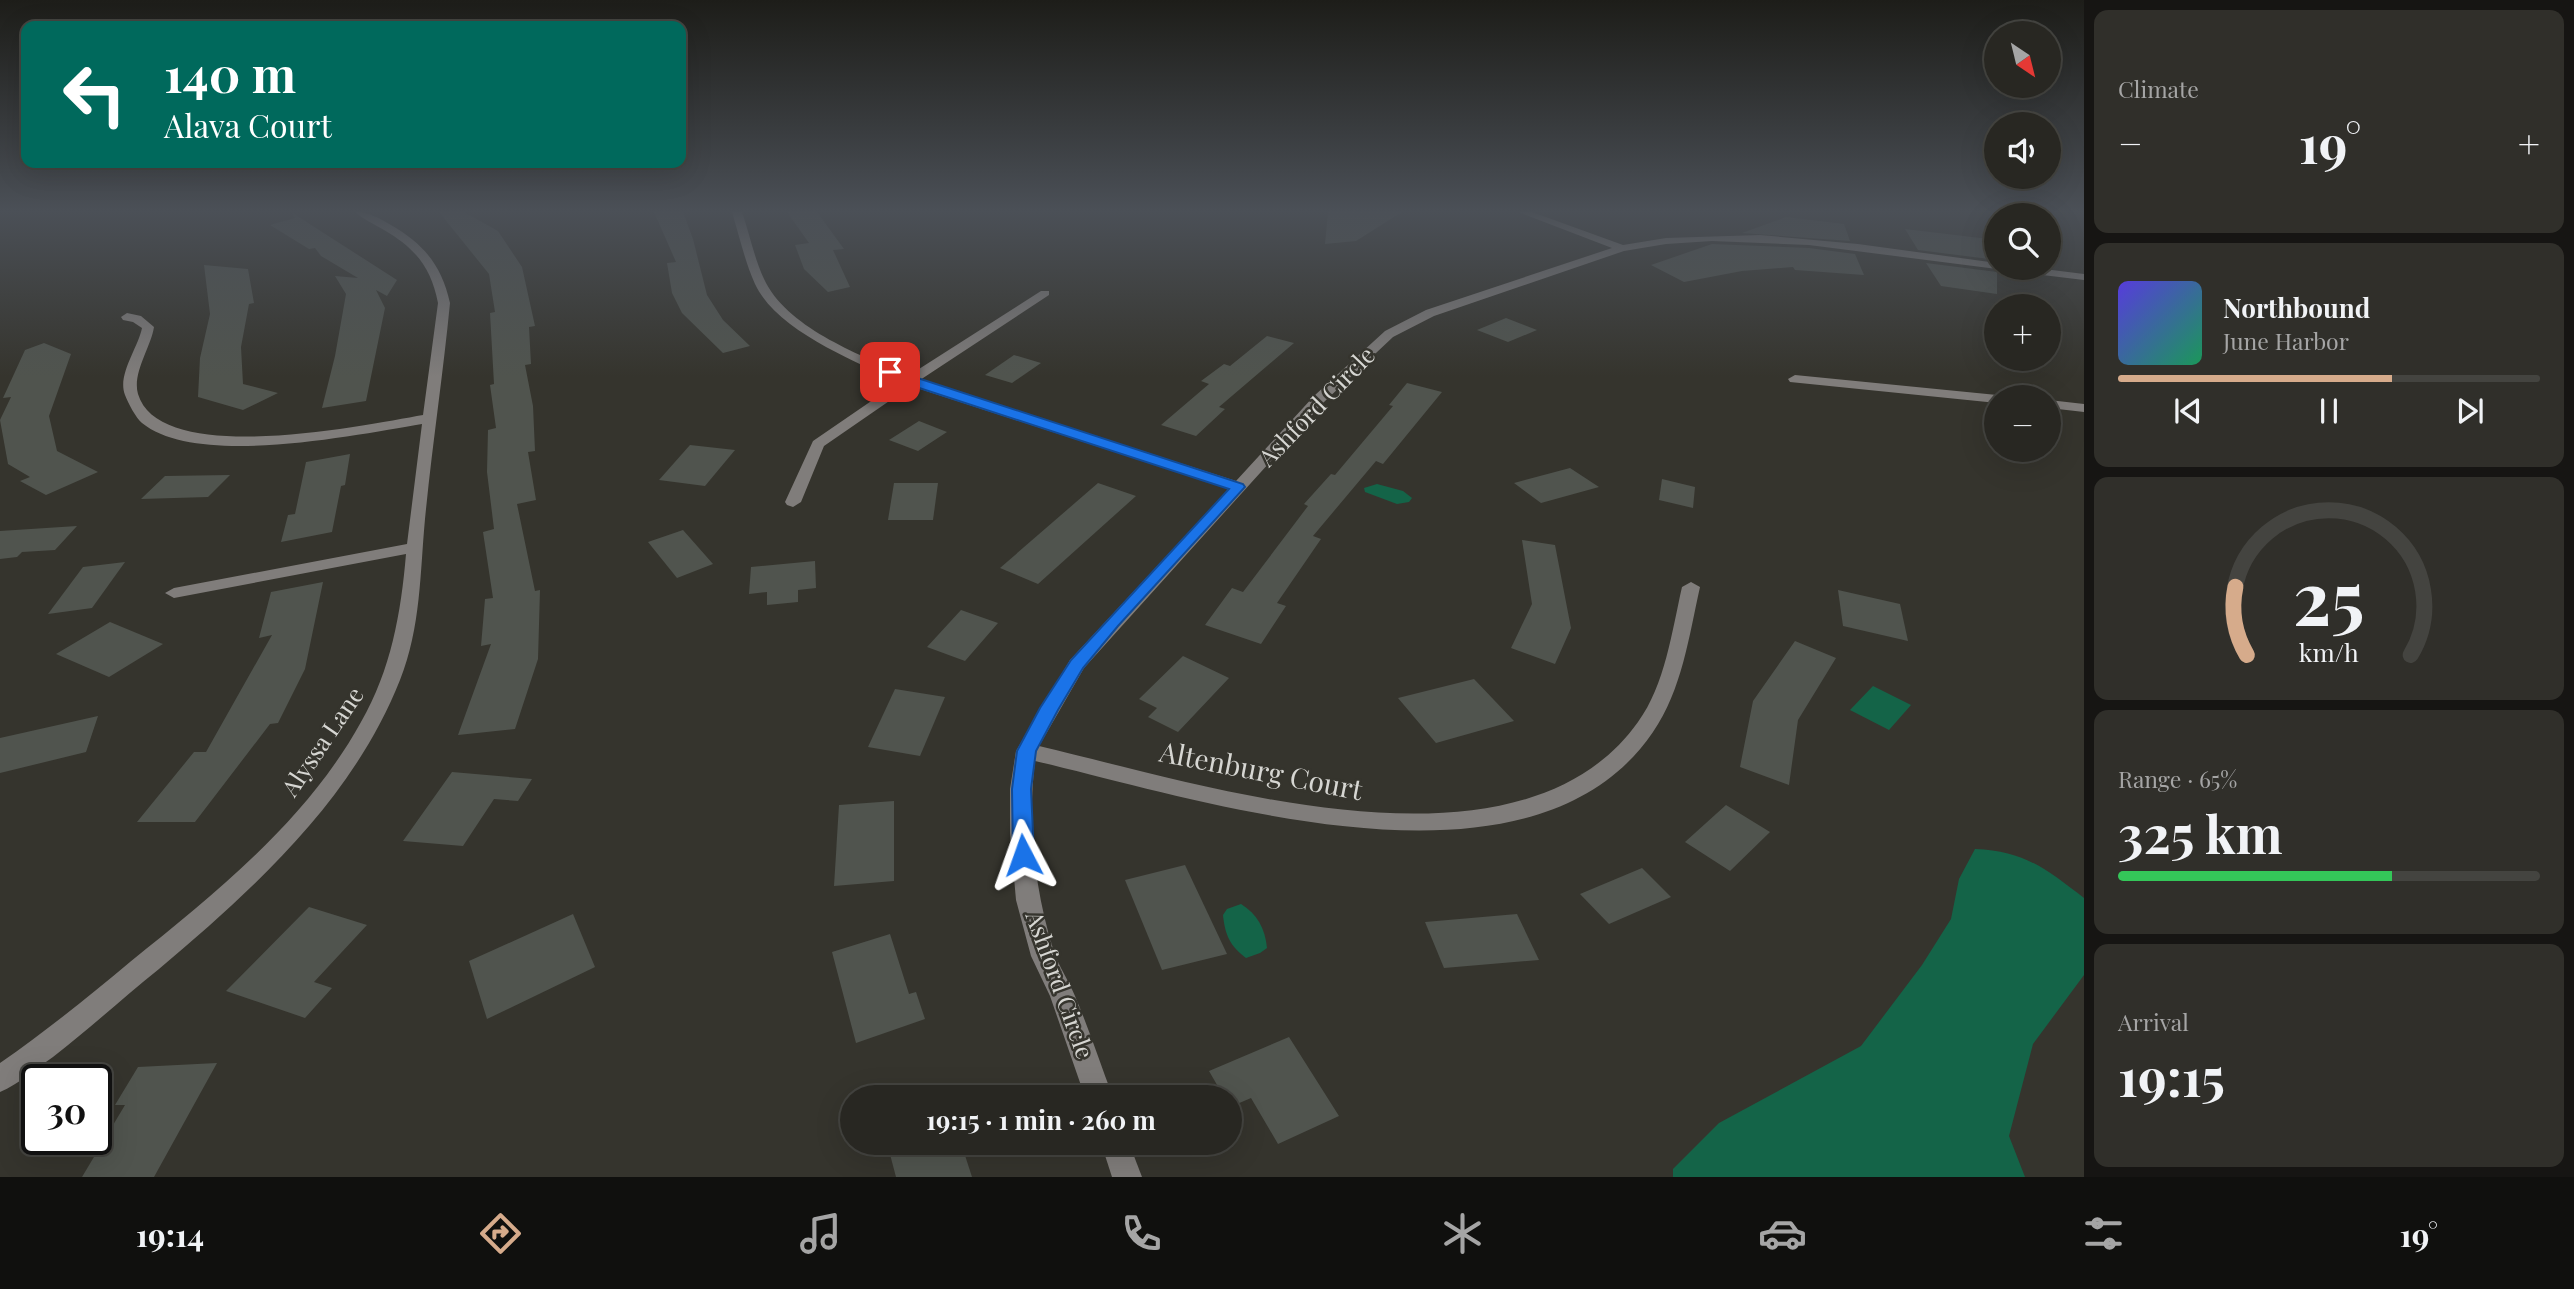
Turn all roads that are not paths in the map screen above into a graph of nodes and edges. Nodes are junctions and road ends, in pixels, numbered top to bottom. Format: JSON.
{"nodes":[{"id":1,"x":430,"y":267,"type":"edge"},
{"id":2,"x":755,"y":267,"type":"edge"},
{"id":3,"x":1566,"y":267,"type":"edge"},
{"id":4,"x":2061,"y":274,"type":"edge"},
{"id":5,"x":2084,"y":277,"type":"edge"},
{"id":6,"x":1045,"y":293,"type":"dead end"},
{"id":7,"x":127,"y":317,"type":"dead end"},
{"id":8,"x":1795,"y":379,"type":"dead end"},
{"id":9,"x":908,"y":381,"type":"junction"},
{"id":10,"x":1984,"y":398,"type":"edge"},
{"id":11,"x":2061,"y":405,"type":"edge"},
{"id":12,"x":2084,"y":408,"type":"edge"},
{"id":13,"x":430,"y":418,"type":"junction"},
{"id":14,"x":1238,"y":487,"type":"junction"},
{"id":15,"x":793,"y":502,"type":"dead end"},
{"id":16,"x":416,"y":547,"type":"junction"},
{"id":17,"x":1691,"y":587,"type":"dead end"},
{"id":18,"x":174,"y":593,"type":"dead end"},
{"id":19,"x":1026,"y":751,"type":"junction"},
{"id":20,"x":0,"y":1079,"type":"edge"},
{"id":21,"x":1095,"y":1085,"type":"edge"},
{"id":22,"x":1119,"y":1155,"type":"edge"},
{"id":23,"x":1127,"y":1177,"type":"edge"}],
"edges":[{"from":1,"to":13,"type":"street","name":"Alyssa Lane"},
{"from":2,"to":9,"type":"street"},
{"from":3,"to":14,"type":"street","name":"Ashford Circle"},
{"from":4,"to":5,"type":"street"},
{"from":6,"to":9,"type":"street"},
{"from":7,"to":13,"type":"street"},
{"from":8,"to":10,"type":"street"},
{"from":9,"to":14,"type":"street"},
{"from":9,"to":15,"type":"street"},
{"from":11,"to":12,"type":"street"},
{"from":13,"to":16,"type":"street","name":"Alyssa Lane"},
{"from":14,"to":19,"type":"street","name":"Ashford Circle"},
{"from":16,"to":18,"type":"street"},
{"from":16,"to":20,"type":"street","name":"Alyssa Lane"},
{"from":17,"to":19,"type":"street","name":"Altenburg Court"},
{"from":19,"to":21,"type":"street","name":"Ashford Circle"},
{"from":22,"to":23,"type":"street"}]}
